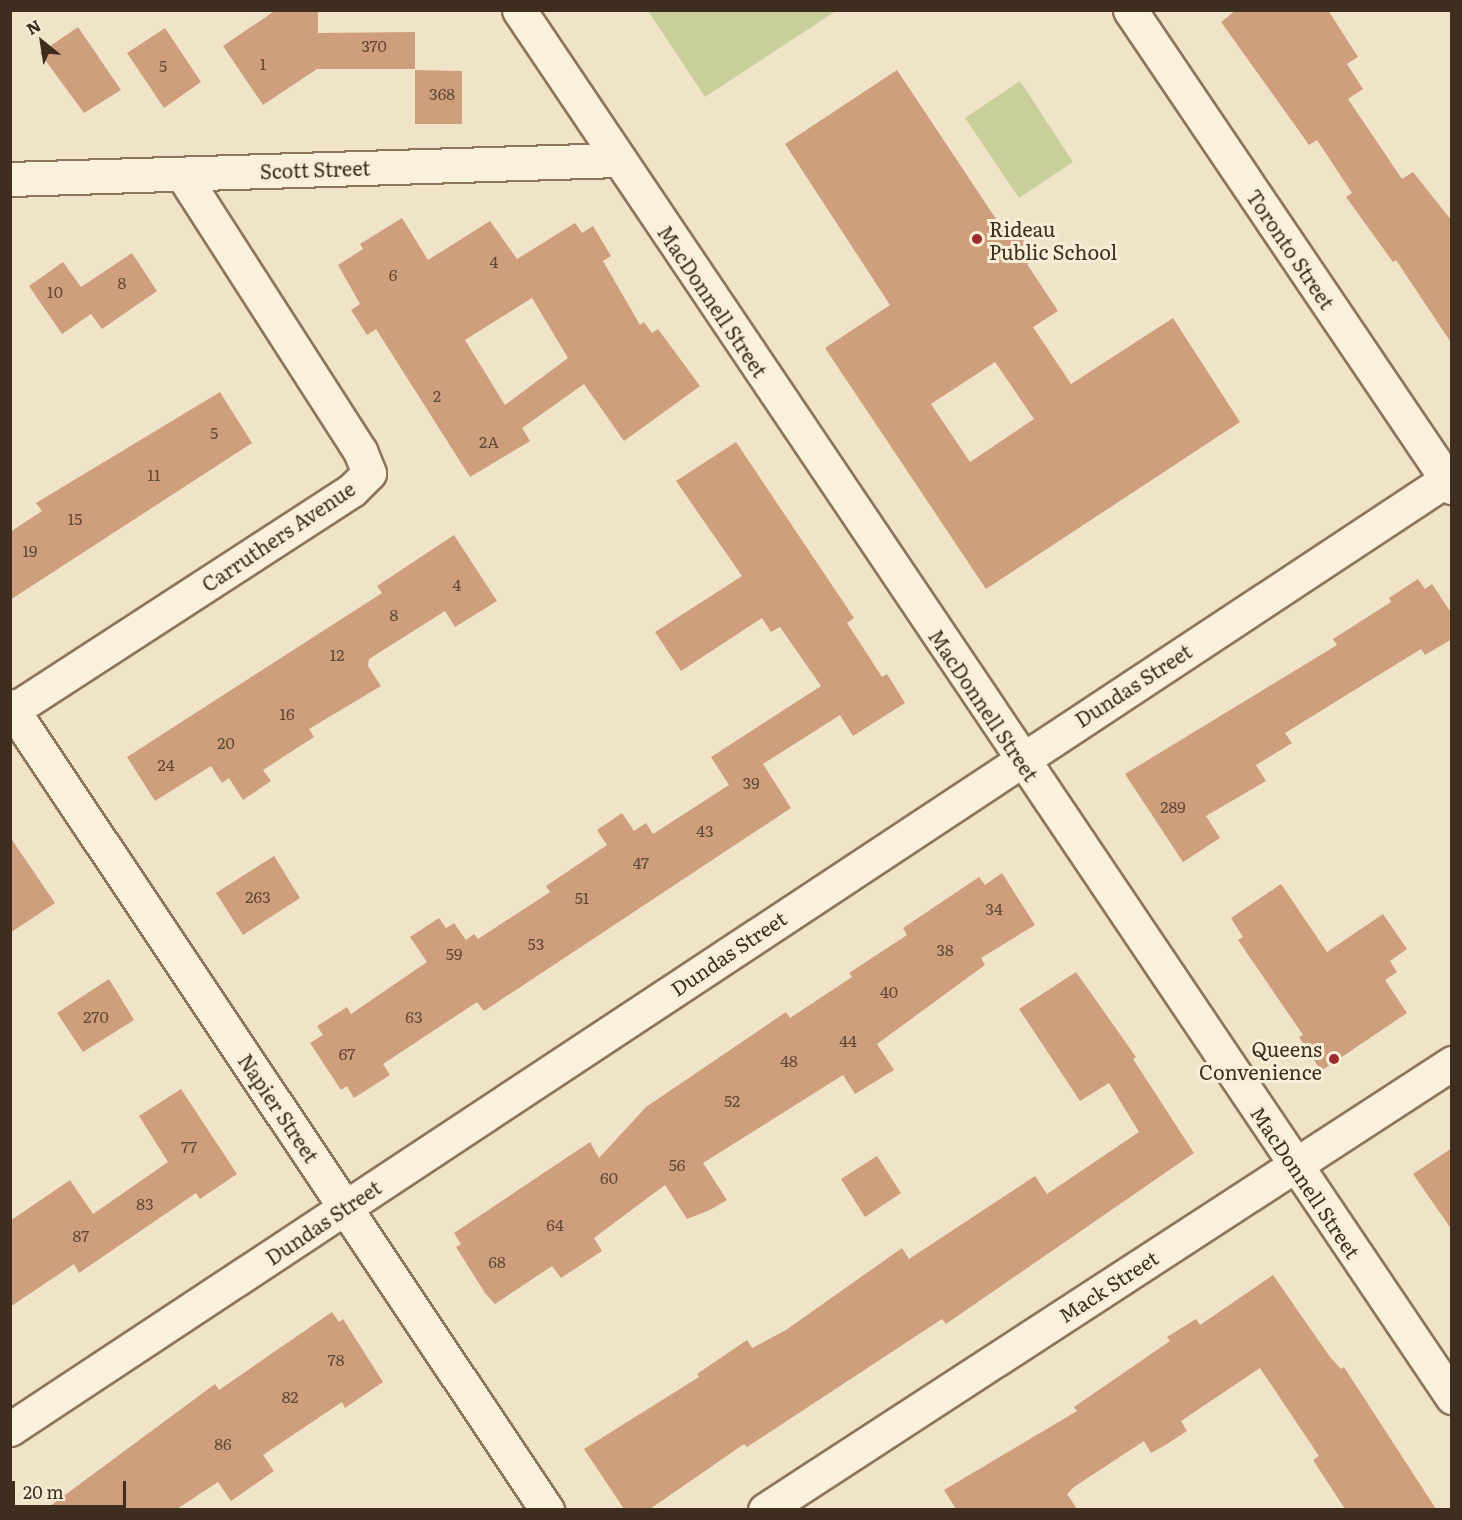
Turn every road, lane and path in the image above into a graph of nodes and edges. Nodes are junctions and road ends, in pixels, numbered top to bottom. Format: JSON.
{"nodes":[{"id":1,"x":519,"y":10,"type":"edge"},
{"id":2,"x":1130,"y":10,"type":"edge"},
{"id":3,"x":619,"y":160,"type":"junction"},
{"id":4,"x":182,"y":174,"type":"junction"},
{"id":5,"x":10,"y":179,"type":"edge"},
{"id":6,"x":1449,"y":484,"type":"edge"},
{"id":7,"x":11,"y":709,"type":"edge"},
{"id":8,"x":1020,"y":759,"type":"junction"},
{"id":9,"x":1452,"y":1063,"type":"edge"},
{"id":10,"x":1295,"y":1165,"type":"junction"},
{"id":11,"x":345,"y":1208,"type":"junction"},
{"id":12,"x":1452,"y":1397,"type":"edge"},
{"id":13,"x":10,"y":1429,"type":"edge"},
{"id":14,"x":547,"y":1509,"type":"edge"},
{"id":15,"x":765,"y":1509,"type":"edge"}],
"edges":[{"from":1,"to":3,"type":"street","name":"MacDonnell Street"},
{"from":2,"to":6,"type":"street","name":"Toronto Street"},
{"from":3,"to":4,"type":"street","name":"Scott Street"},
{"from":3,"to":8,"type":"street","name":"MacDonnell Street"},
{"from":4,"to":5,"type":"street","name":"Scott Street"},
{"from":4,"to":7,"type":"street","name":"Carruthers Avenue"},
{"from":6,"to":8,"type":"street","name":"Dundas Street"},
{"from":7,"to":11,"type":"street","name":"Napier Street"},
{"from":8,"to":10,"type":"street","name":"MacDonnell Street"},
{"from":8,"to":11,"type":"street","name":"Dundas Street"},
{"from":9,"to":10,"type":"street","name":"Mack Street"},
{"from":10,"to":12,"type":"street","name":"MacDonnell Street"},
{"from":10,"to":15,"type":"street","name":"Mack Street"},
{"from":11,"to":13,"type":"street","name":"Dundas Street"},
{"from":11,"to":14,"type":"street","name":"Napier Street"}]}
